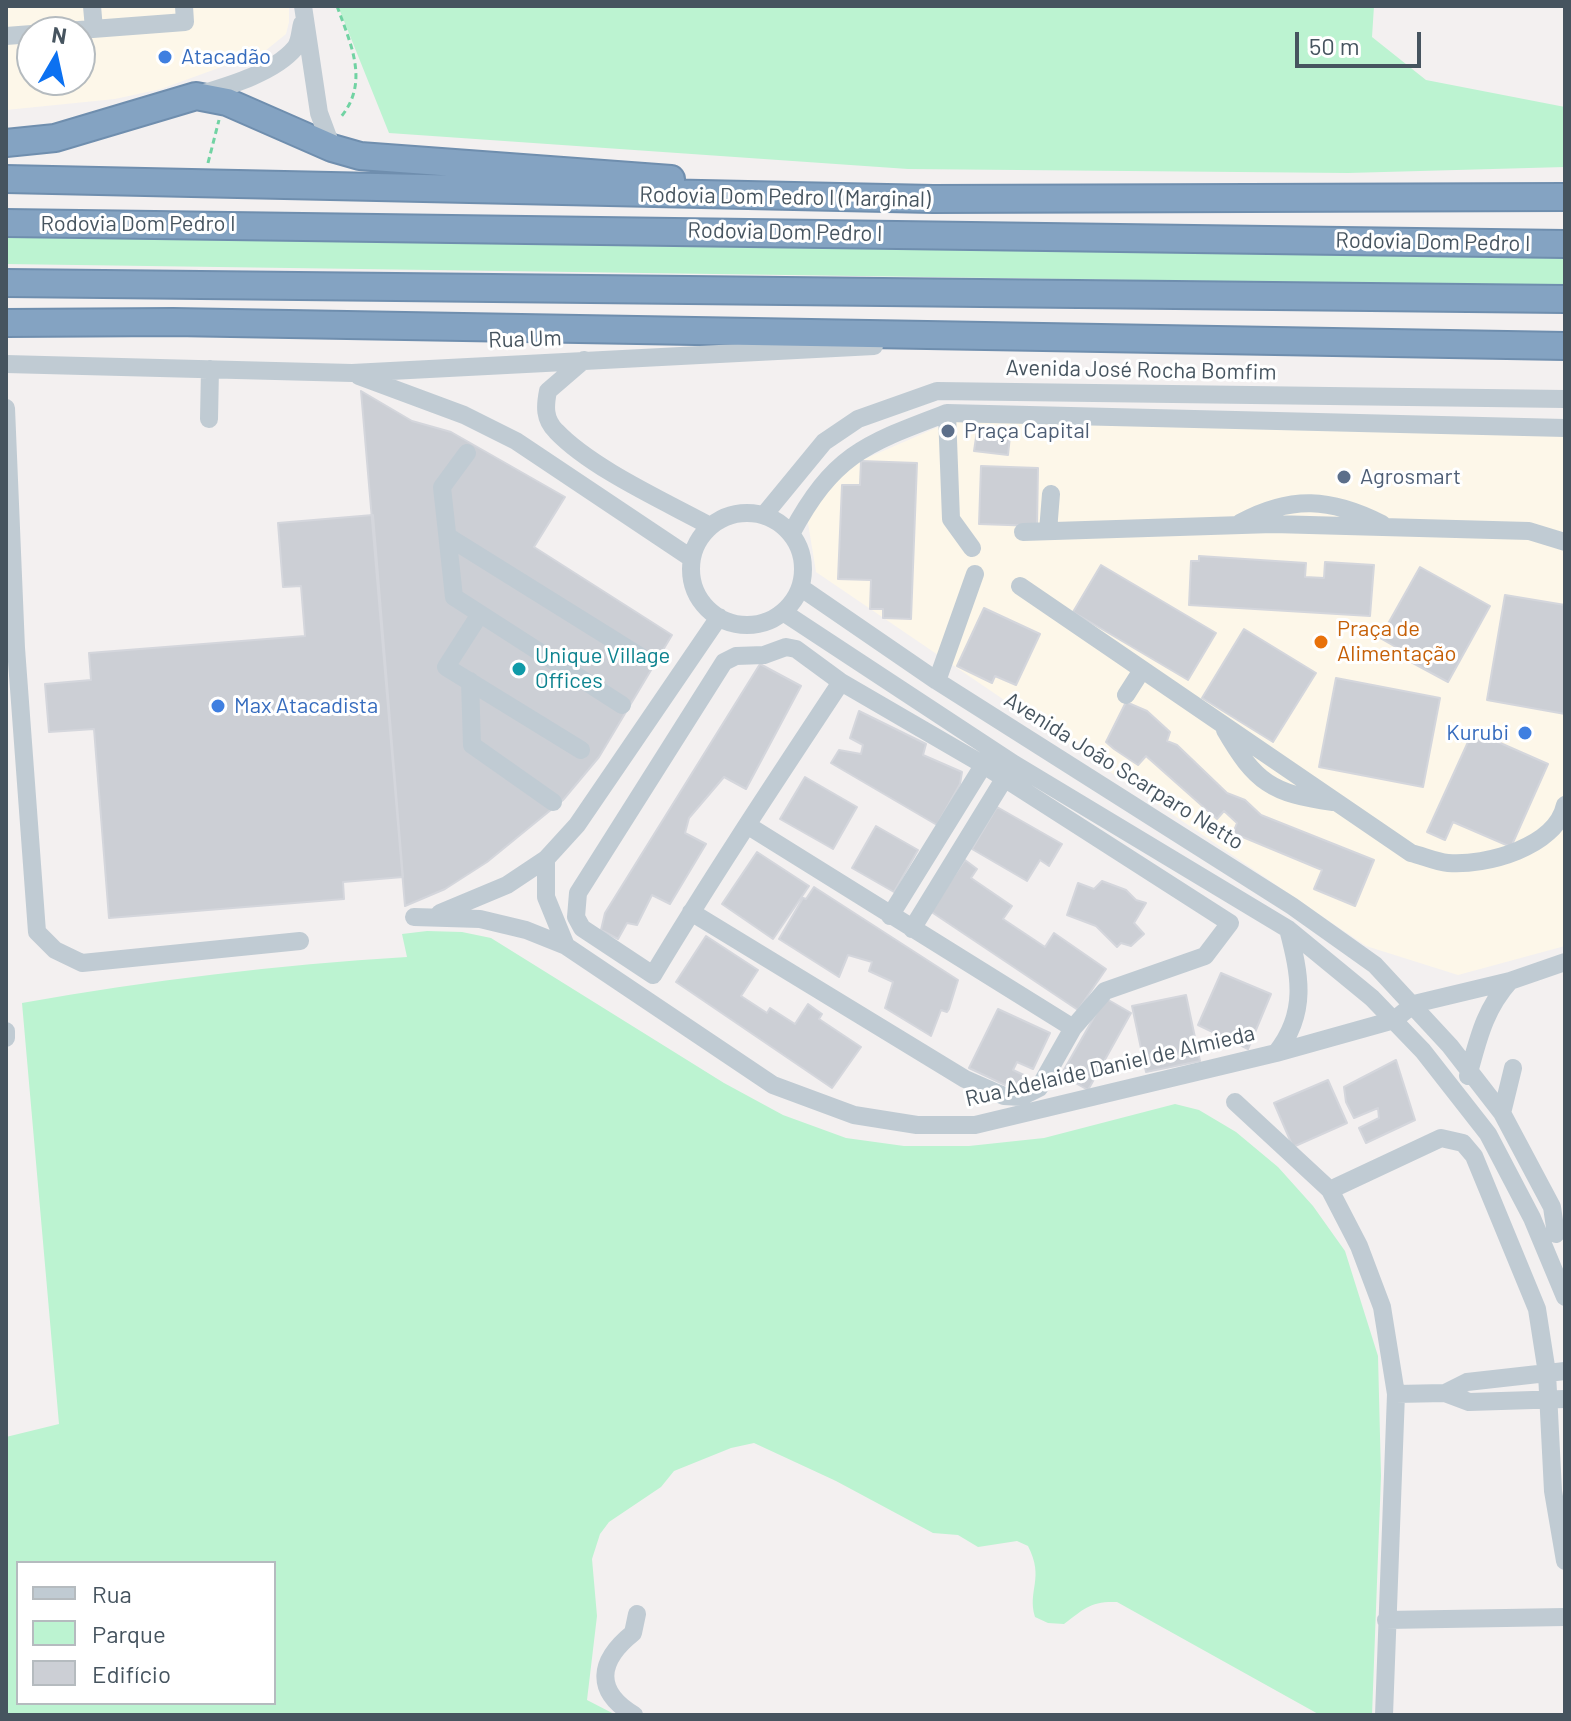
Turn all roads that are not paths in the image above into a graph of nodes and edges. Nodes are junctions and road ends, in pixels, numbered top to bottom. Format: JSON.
{"nodes":[{"id":1,"x":184,"y":6,"type":"edge"},
{"id":2,"x":303,"y":12,"type":"edge"},
{"id":3,"x":96,"y":29,"type":"edge"},
{"id":4,"x":196,"y":96,"type":"junction"},
{"id":5,"x":328,"y":139,"type":"junction"},
{"id":6,"x":6,"y":143,"type":"edge"},
{"id":7,"x":6,"y":179,"type":"edge"},
{"id":8,"x":1565,"y":197,"type":"edge"},
{"id":9,"x":933,"y":199,"type":"junction"},
{"id":10,"x":6,"y":223,"type":"edge"},
{"id":11,"x":1565,"y":226,"type":"edge"},
{"id":12,"x":1356,"y":241,"type":"junction"},
{"id":13,"x":1565,"y":244,"type":"edge"},
{"id":14,"x":6,"y":283,"type":"edge"},
{"id":15,"x":1565,"y":299,"type":"edge"},
{"id":16,"x":6,"y":323,"type":"edge"},
{"id":17,"x":1047,"y":337,"type":"junction"},
{"id":18,"x":1565,"y":346,"type":"edge"},
{"id":19,"x":584,"y":360,"type":"junction"},
{"id":20,"x":7,"y":369,"type":"edge"},
{"id":21,"x":210,"y":369,"type":"junction"},
{"id":22,"x":352,"y":373,"type":"junction"},
{"id":23,"x":1565,"y":399,"type":"edge"},
{"id":24,"x":6,"y":408,"type":"edge"},
{"id":25,"x":947,"y":413,"type":"junction"},
{"id":26,"x":209,"y":419,"type":"dead end"},
{"id":27,"x":1565,"y":428,"type":"edge"},
{"id":28,"x":467,"y":453,"type":"dead end"},
{"id":29,"x":1051,"y":494,"type":"dead end"},
{"id":30,"x":764,"y":515,"type":"junction"},
{"id":31,"x":710,"y":526,"type":"junction"},
{"id":32,"x":1048,"y":531,"type":"junction"},
{"id":33,"x":1023,"y":532,"type":"dead end"},
{"id":34,"x":791,"y":534,"type":"junction"},
{"id":35,"x":450,"y":538,"type":"junction"},
{"id":36,"x":1565,"y":542,"type":"edge"},
{"id":37,"x":972,"y":548,"type":"dead end"},
{"id":38,"x":691,"y":558,"type":"junction"},
{"id":39,"x":975,"y":574,"type":"dead end"},
{"id":40,"x":1020,"y":586,"type":"dead end"},
{"id":41,"x":800,"y":587,"type":"junction"},
{"id":42,"x":783,"y":612,"type":"junction"},
{"id":43,"x":480,"y":614,"type":"junction"},
{"id":44,"x":719,"y":617,"type":"junction"},
{"id":45,"x":641,"y":657,"type":"dead end"},
{"id":46,"x":1142,"y":670,"type":"junction"},
{"id":47,"x":470,"y":681,"type":"junction"},
{"id":48,"x":937,"y":681,"type":"junction"},
{"id":49,"x":841,"y":682,"type":"junction"},
{"id":50,"x":1126,"y":695,"type":"dead end"},
{"id":51,"x":622,"y":705,"type":"dead end"},
{"id":52,"x":581,"y":750,"type":"dead end"},
{"id":53,"x":988,"y":757,"type":"junction"},
{"id":54,"x":1008,"y":772,"type":"junction"},
{"id":55,"x":553,"y":802,"type":"dead end"},
{"id":56,"x":1565,"y":805,"type":"edge"},
{"id":57,"x":747,"y":825,"type":"junction"},
{"id":58,"x":546,"y":859,"type":"junction"},
{"id":59,"x":691,"y":912,"type":"junction"},
{"id":60,"x":434,"y":916,"type":"junction"},
{"id":61,"x":890,"y":916,"type":"junction"},
{"id":62,"x":414,"y":917,"type":"dead end"},
{"id":63,"x":912,"y":929,"type":"junction"},
{"id":64,"x":1288,"y":929,"type":"junction"},
{"id":65,"x":300,"y":941,"type":"dead end"},
{"id":66,"x":566,"y":946,"type":"junction"},
{"id":67,"x":1565,"y":962,"type":"edge"},
{"id":68,"x":1510,"y":981,"type":"junction"},
{"id":69,"x":1414,"y":1004,"type":"junction"},
{"id":70,"x":1394,"y":1020,"type":"junction"},
{"id":71,"x":1073,"y":1028,"type":"junction"},
{"id":72,"x":6,"y":1031,"type":"edge"},
{"id":73,"x":6,"y":1038,"type":"edge"},
{"id":74,"x":1276,"y":1053,"type":"junction"},
{"id":75,"x":1513,"y":1068,"type":"dead end"},
{"id":76,"x":1470,"y":1070,"type":"junction"},
{"id":77,"x":1462,"y":1099,"type":"junction"},
{"id":78,"x":1235,"y":1102,"type":"dead end"},
{"id":79,"x":1502,"y":1113,"type":"junction"},
{"id":80,"x":1330,"y":1190,"type":"junction"},
{"id":81,"x":1532,"y":1218,"type":"junction"},
{"id":82,"x":1561,"y":1239,"type":"edge"},
{"id":83,"x":1565,"y":1297,"type":"edge"},
{"id":84,"x":1556,"y":1372,"type":"edge"},
{"id":85,"x":1445,"y":1393,"type":"junction"},
{"id":86,"x":1396,"y":1394,"type":"junction"},
{"id":87,"x":1557,"y":1399,"type":"edge"},
{"id":88,"x":1565,"y":1561,"type":"edge"},
{"id":89,"x":637,"y":1614,"type":"dead end"},
{"id":90,"x":1565,"y":1617,"type":"edge"},
{"id":91,"x":1386,"y":1620,"type":"junction"},
{"id":92,"x":634,"y":1715,"type":"edge"},
{"id":93,"x":1384,"y":1715,"type":"edge"}],
"edges":[{"from":1,"to":3,"type":"street"},
{"from":2,"to":4,"type":"street"},
{"from":2,"to":5,"type":"street"},
{"from":4,"to":5,"type":"highway"},
{"from":4,"to":6,"type":"highway"},
{"from":5,"to":9,"type":"highway"},
{"from":7,"to":9,"type":"highway","name":"Rodovia Dom Pedro I (Marginal)"},
{"from":8,"to":9,"type":"highway","name":"Rodovia Dom Pedro I (Marginal)"},
{"from":10,"to":12,"type":"highway","name":"Rodovia Dom Pedro I"},
{"from":11,"to":12,"type":"highway"},
{"from":12,"to":13,"type":"highway","name":"Rodovia Dom Pedro I"},
{"from":14,"to":15,"type":"highway"},
{"from":16,"to":17,"type":"highway"},
{"from":17,"to":18,"type":"highway"},
{"from":17,"to":19,"type":"street","name":"Rua Um"},
{"from":19,"to":22,"type":"street","name":"Rua Um"},
{"from":19,"to":31,"type":"street"},
{"from":20,"to":21,"type":"street","name":"Rua Um"},
{"from":21,"to":22,"type":"street","name":"Rua Um"},
{"from":21,"to":26,"type":"street"},
{"from":22,"to":38,"type":"street"},
{"from":23,"to":30,"type":"street","name":"Avenida José Rocha Bomfim"},
{"from":24,"to":65,"type":"street"},
{"from":25,"to":27,"type":"street"},
{"from":25,"to":34,"type":"street"},
{"from":25,"to":37,"type":"street"},
{"from":28,"to":35,"type":"street"},
{"from":29,"to":32,"type":"street"},
{"from":30,"to":31,"type":"street"},
{"from":30,"to":34,"type":"street"},
{"from":31,"to":38,"type":"street"},
{"from":32,"to":33,"type":"street"},
{"from":32,"to":36,"type":"street"},
{"from":34,"to":41,"type":"street"},
{"from":35,"to":43,"type":"street"},
{"from":35,"to":45,"type":"street"},
{"from":38,"to":44,"type":"street"},
{"from":39,"to":48,"type":"street"},
{"from":40,"to":46,"type":"street"},
{"from":41,"to":42,"type":"street"},
{"from":41,"to":48,"type":"street","name":"Avenida João Scarparo Netto"},
{"from":42,"to":44,"type":"street"},
{"from":42,"to":53,"type":"street"},
{"from":43,"to":47,"type":"street"},
{"from":43,"to":51,"type":"street"},
{"from":44,"to":58,"type":"street"},
{"from":46,"to":50,"type":"street"},
{"from":46,"to":56,"type":"street"},
{"from":47,"to":52,"type":"street"},
{"from":47,"to":55,"type":"street"},
{"from":48,"to":69,"type":"street","name":"Avenida João Scarparo Netto"},
{"from":49,"to":53,"type":"street"},
{"from":49,"to":57,"type":"street"},
{"from":49,"to":59,"type":"street"},
{"from":53,"to":54,"type":"street"},
{"from":53,"to":61,"type":"street"},
{"from":54,"to":63,"type":"street"},
{"from":54,"to":64,"type":"street"},
{"from":54,"to":71,"type":"street"},
{"from":57,"to":59,"type":"street"},
{"from":57,"to":61,"type":"street"},
{"from":58,"to":60,"type":"street"},
{"from":58,"to":66,"type":"street"},
{"from":59,"to":71,"type":"street"},
{"from":60,"to":62,"type":"street","name":"Rua Adelaide Daniel de Almieda"},
{"from":60,"to":66,"type":"street","name":"Rua Adelaide Daniel de Almieda"},
{"from":61,"to":63,"type":"street"},
{"from":63,"to":71,"type":"street"},
{"from":64,"to":70,"type":"street"},
{"from":64,"to":74,"type":"street"},
{"from":66,"to":74,"type":"street","name":"Rua Adelaide Daniel de Almieda"},
{"from":67,"to":68,"type":"street","name":"Rua Adelaide Daniel de Almieda"},
{"from":68,"to":69,"type":"street","name":"Rua Adelaide Daniel de Almieda"},
{"from":68,"to":76,"type":"street"},
{"from":69,"to":70,"type":"street","name":"Rua Adelaide Daniel de Almieda"},
{"from":69,"to":76,"type":"street","name":"Avenida João Scarparo Netto"},
{"from":70,"to":74,"type":"street","name":"Rua Adelaide Daniel de Almieda"},
{"from":70,"to":77,"type":"street"},
{"from":72,"to":73,"type":"street"},
{"from":75,"to":79,"type":"street"},
{"from":76,"to":77,"type":"street"},
{"from":76,"to":79,"type":"street","name":"Avenida João Scarparo Netto"},
{"from":77,"to":81,"type":"street"},
{"from":78,"to":80,"type":"street"},
{"from":79,"to":82,"type":"street","name":"Avenida João Scarparo Netto"},
{"from":80,"to":84,"type":"street"},
{"from":80,"to":86,"type":"street"},
{"from":81,"to":82,"type":"street"},
{"from":81,"to":83,"type":"street"},
{"from":84,"to":85,"type":"street"},
{"from":84,"to":87,"type":"street"},
{"from":85,"to":86,"type":"street"},
{"from":85,"to":87,"type":"street"},
{"from":86,"to":91,"type":"street"},
{"from":87,"to":88,"type":"street"},
{"from":89,"to":92,"type":"street"},
{"from":90,"to":91,"type":"street"},
{"from":91,"to":93,"type":"street"}]}
